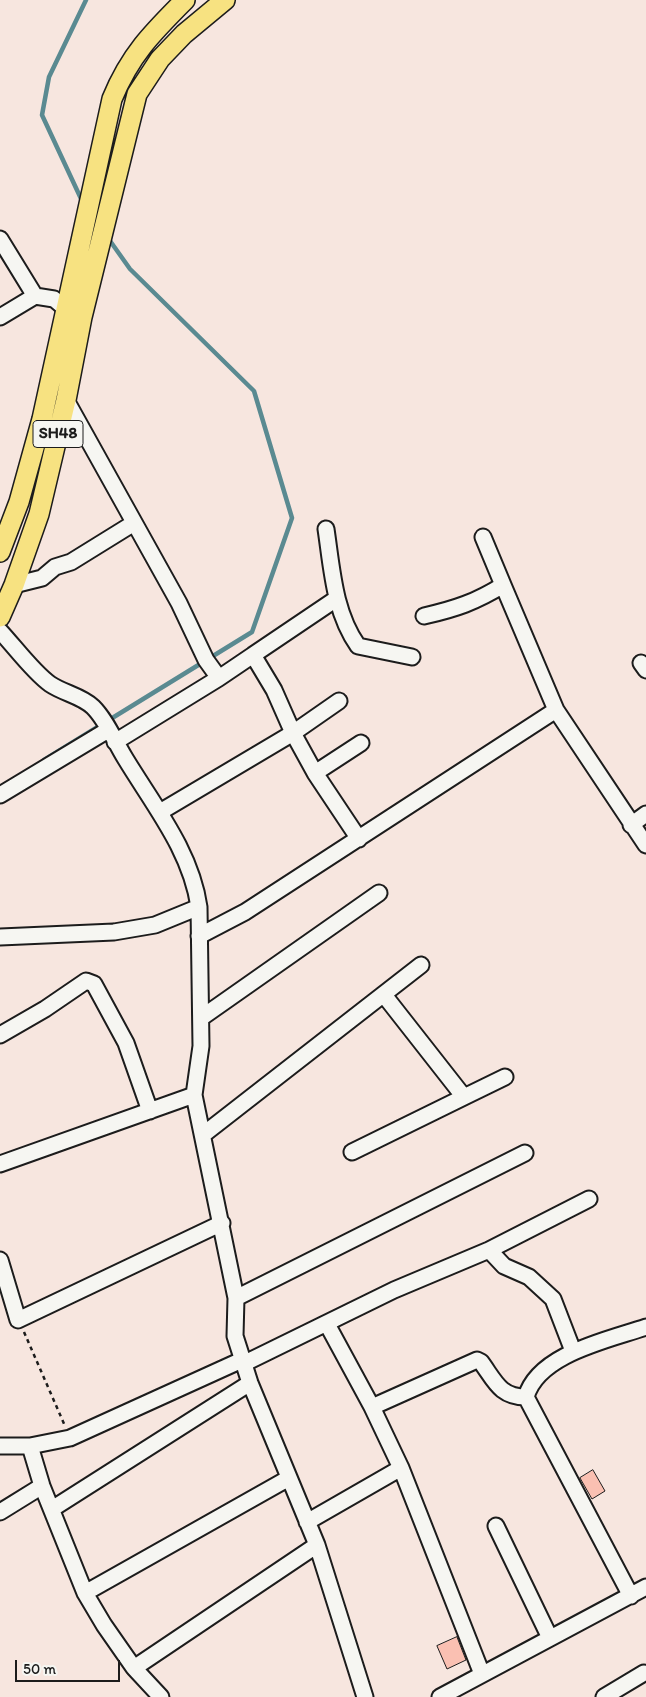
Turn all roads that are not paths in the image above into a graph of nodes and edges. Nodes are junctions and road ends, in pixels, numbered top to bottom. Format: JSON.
{"nodes":[{"id":1,"x":185,"y":0,"type":"edge"},
{"id":2,"x":225,"y":0,"type":"edge"},
{"id":3,"x":0,"y":239,"type":"edge"},
{"id":4,"x":35,"y":296,"type":"junction"},
{"id":5,"x":66,"y":309,"type":"junction"},
{"id":6,"x":0,"y":317,"type":"edge"},
{"id":7,"x":66,"y":400,"type":"junction"},
{"id":8,"x":134,"y":523,"type":"junction"},
{"id":9,"x":326,"y":529,"type":"dead end"},
{"id":10,"x":483,"y":537,"type":"dead end"},
{"id":11,"x":0,"y":552,"type":"edge"},
{"id":12,"x":14,"y":584,"type":"junction"},
{"id":13,"x":503,"y":585,"type":"junction"},
{"id":14,"x":336,"y":599,"type":"junction"},
{"id":15,"x":424,"y":616,"type":"dead end"},
{"id":16,"x":0,"y":617,"type":"edge"},
{"id":17,"x":0,"y":631,"type":"edge"},
{"id":18,"x":253,"y":655,"type":"junction"},
{"id":19,"x":412,"y":657,"type":"dead end"},
{"id":20,"x":219,"y":678,"type":"junction"},
{"id":21,"x":339,"y":701,"type":"dead end"},
{"id":22,"x":556,"y":710,"type":"junction"},
{"id":23,"x":293,"y":733,"type":"junction"},
{"id":24,"x":112,"y":736,"type":"junction"},
{"id":25,"x":361,"y":743,"type":"dead end"},
{"id":26,"x":315,"y":773,"type":"junction"},
{"id":27,"x":0,"y":795,"type":"edge"},
{"id":28,"x":160,"y":812,"type":"junction"},
{"id":29,"x":646,"y":814,"type":"edge"},
{"id":30,"x":631,"y":825,"type":"junction"},
{"id":31,"x":359,"y":839,"type":"junction"},
{"id":32,"x":646,"y":845,"type":"edge"},
{"id":33,"x":378,"y":893,"type":"dead end"},
{"id":34,"x":199,"y":907,"type":"junction"},
{"id":35,"x":199,"y":936,"type":"junction"},
{"id":36,"x":0,"y":937,"type":"edge"},
{"id":37,"x":421,"y":966,"type":"dead end"},
{"id":38,"x":384,"y":994,"type":"junction"},
{"id":39,"x":201,"y":1018,"type":"junction"},
{"id":40,"x":0,"y":1034,"type":"edge"},
{"id":41,"x":505,"y":1077,"type":"dead end"},
{"id":42,"x":194,"y":1095,"type":"junction"},
{"id":43,"x":464,"y":1097,"type":"junction"},
{"id":44,"x":150,"y":1111,"type":"junction"},
{"id":45,"x":204,"y":1134,"type":"junction"},
{"id":46,"x":352,"y":1152,"type":"dead end"},
{"id":47,"x":525,"y":1153,"type":"dead end"},
{"id":48,"x":0,"y":1164,"type":"edge"},
{"id":49,"x":590,"y":1199,"type":"dead end"},
{"id":50,"x":222,"y":1223,"type":"junction"},
{"id":51,"x":488,"y":1250,"type":"junction"},
{"id":52,"x":0,"y":1260,"type":"edge"},
{"id":53,"x":236,"y":1298,"type":"junction"},
{"id":54,"x":327,"y":1324,"type":"junction"},
{"id":55,"x":646,"y":1327,"type":"edge"},
{"id":56,"x":573,"y":1351,"type":"junction"},
{"id":57,"x":245,"y":1361,"type":"junction"},
{"id":58,"x":250,"y":1383,"type":"junction"},
{"id":59,"x":526,"y":1397,"type":"junction"},
{"id":60,"x":372,"y":1407,"type":"junction"},
{"id":61,"x":0,"y":1446,"type":"edge"},
{"id":62,"x":30,"y":1446,"type":"junction"},
{"id":63,"x":400,"y":1468,"type":"junction"},
{"id":64,"x":289,"y":1478,"type":"junction"},
{"id":65,"x":42,"y":1486,"type":"junction"},
{"id":66,"x":52,"y":1509,"type":"junction"},
{"id":67,"x":0,"y":1512,"type":"edge"},
{"id":68,"x":307,"y":1522,"type":"junction"},
{"id":69,"x":496,"y":1526,"type":"dead end"},
{"id":70,"x":317,"y":1546,"type":"junction"},
{"id":71,"x":646,"y":1587,"type":"edge"},
{"id":72,"x":85,"y":1593,"type":"junction"},
{"id":73,"x":630,"y":1596,"type":"junction"},
{"id":74,"x":550,"y":1638,"type":"junction"},
{"id":75,"x":134,"y":1668,"type":"junction"},
{"id":76,"x":644,"y":1673,"type":"dead end"},
{"id":77,"x":482,"y":1674,"type":"junction"},
{"id":78,"x":161,"y":1697,"type":"edge"},
{"id":79,"x":365,"y":1697,"type":"edge"},
{"id":80,"x":440,"y":1697,"type":"edge"},
{"id":81,"x":604,"y":1697,"type":"edge"}],
"edges":[{"from":1,"to":5,"type":"main road","number":"SH48"},
{"from":2,"to":7,"type":"main road","number":"SH48"},
{"from":3,"to":4,"type":"street"},
{"from":4,"to":5,"type":"street"},
{"from":4,"to":6,"type":"street"},
{"from":5,"to":11,"type":"main road","number":"SH48"},
{"from":7,"to":8,"type":"street"},
{"from":7,"to":12,"type":"main road","number":"SH48"},
{"from":8,"to":12,"type":"street"},
{"from":8,"to":20,"type":"street"},
{"from":9,"to":14,"type":"street"},
{"from":10,"to":13,"type":"street"},
{"from":12,"to":16,"type":"main road","number":"SH48"},
{"from":13,"to":15,"type":"street"},
{"from":13,"to":22,"type":"street"},
{"from":14,"to":18,"type":"street"},
{"from":14,"to":19,"type":"street"},
{"from":17,"to":24,"type":"street"},
{"from":18,"to":20,"type":"street"},
{"from":18,"to":23,"type":"street"},
{"from":20,"to":24,"type":"street"},
{"from":21,"to":23,"type":"street"},
{"from":22,"to":30,"type":"street"},
{"from":22,"to":31,"type":"street"},
{"from":23,"to":26,"type":"street"},
{"from":23,"to":28,"type":"street"},
{"from":24,"to":27,"type":"street"},
{"from":24,"to":28,"type":"street"},
{"from":25,"to":26,"type":"street"},
{"from":26,"to":31,"type":"street"},
{"from":28,"to":34,"type":"street"},
{"from":29,"to":30,"type":"street"},
{"from":30,"to":32,"type":"street"},
{"from":31,"to":35,"type":"street"},
{"from":33,"to":39,"type":"street"},
{"from":34,"to":35,"type":"street"},
{"from":34,"to":36,"type":"street"},
{"from":35,"to":39,"type":"street"},
{"from":37,"to":38,"type":"street"},
{"from":38,"to":43,"type":"street"},
{"from":38,"to":45,"type":"street"},
{"from":39,"to":42,"type":"street"},
{"from":40,"to":44,"type":"street"},
{"from":41,"to":43,"type":"street"},
{"from":42,"to":44,"type":"street"},
{"from":42,"to":45,"type":"street"},
{"from":43,"to":46,"type":"street"},
{"from":44,"to":48,"type":"street"},
{"from":45,"to":50,"type":"street"},
{"from":47,"to":53,"type":"street"},
{"from":49,"to":51,"type":"street"},
{"from":50,"to":52,"type":"street"},
{"from":50,"to":53,"type":"street"},
{"from":51,"to":54,"type":"street"},
{"from":51,"to":56,"type":"street"},
{"from":53,"to":57,"type":"street"},
{"from":54,"to":57,"type":"street"},
{"from":54,"to":60,"type":"street"},
{"from":55,"to":56,"type":"street"},
{"from":56,"to":59,"type":"street"},
{"from":57,"to":58,"type":"street"},
{"from":57,"to":62,"type":"street"},
{"from":58,"to":64,"type":"street"},
{"from":58,"to":66,"type":"street"},
{"from":59,"to":60,"type":"street"},
{"from":59,"to":73,"type":"street"},
{"from":60,"to":63,"type":"street"},
{"from":61,"to":62,"type":"street"},
{"from":62,"to":65,"type":"street"},
{"from":63,"to":68,"type":"street"},
{"from":63,"to":77,"type":"street"},
{"from":64,"to":68,"type":"street"},
{"from":64,"to":72,"type":"street"},
{"from":65,"to":66,"type":"street"},
{"from":65,"to":67,"type":"street"},
{"from":66,"to":72,"type":"street"},
{"from":68,"to":70,"type":"street"},
{"from":69,"to":74,"type":"street"},
{"from":70,"to":75,"type":"street"},
{"from":70,"to":79,"type":"street"},
{"from":71,"to":73,"type":"street"},
{"from":72,"to":75,"type":"street"},
{"from":73,"to":74,"type":"street"},
{"from":74,"to":77,"type":"street"},
{"from":75,"to":78,"type":"street"},
{"from":76,"to":81,"type":"street"},
{"from":77,"to":80,"type":"street"}]}
